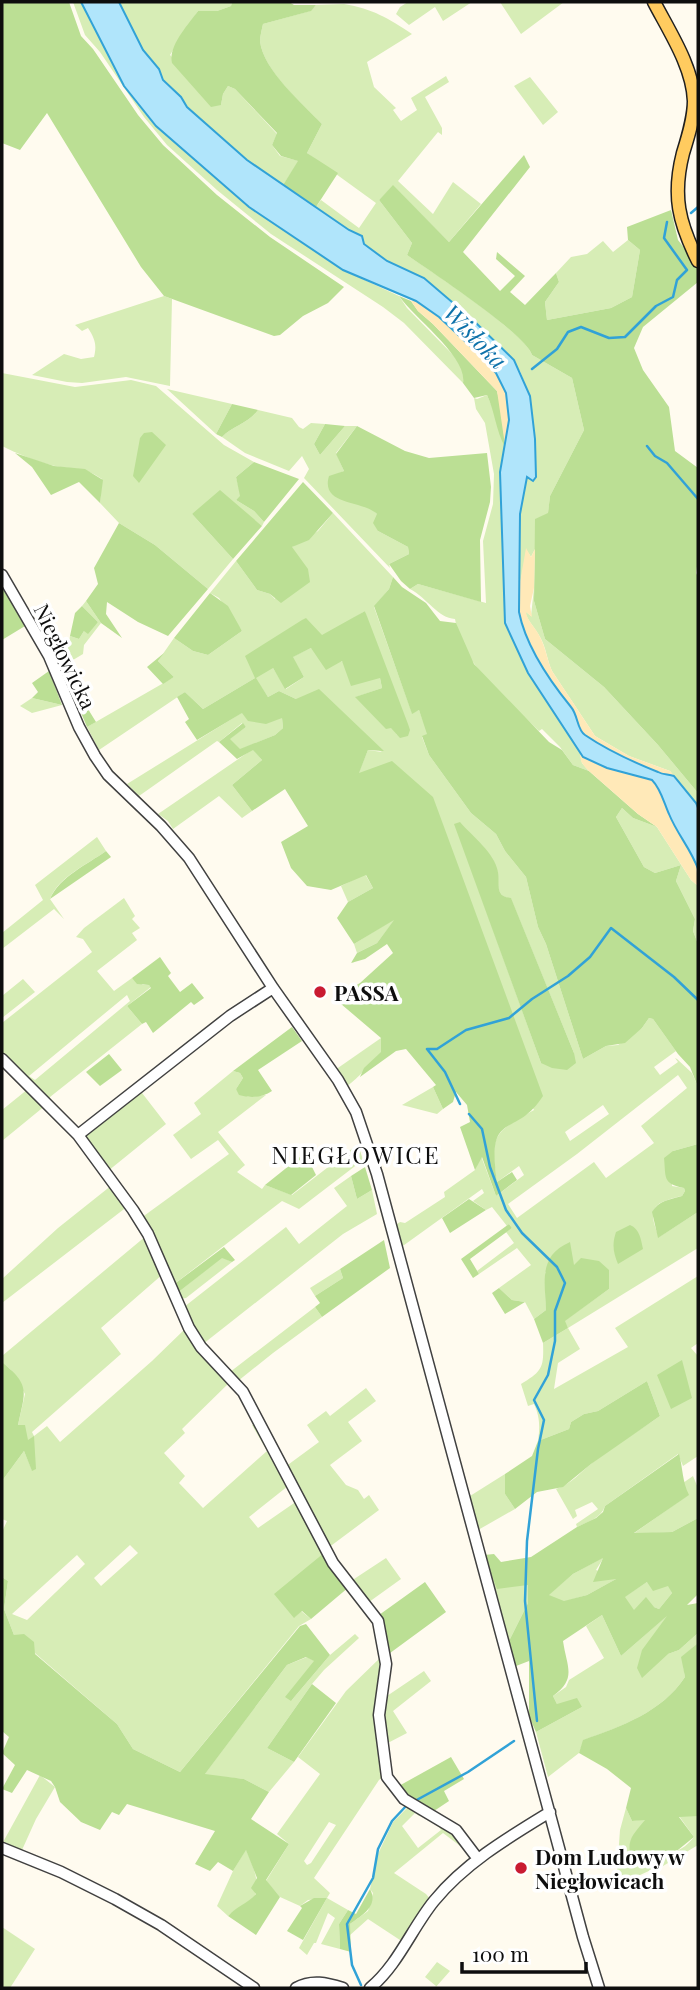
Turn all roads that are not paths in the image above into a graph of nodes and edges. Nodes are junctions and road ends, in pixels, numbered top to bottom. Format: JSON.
{"nodes":[{"id":1,"x":654,"y":2,"type":"edge"},
{"id":2,"x":698,"y":261,"type":"edge"},
{"id":3,"x":2,"y":575,"type":"edge"},
{"id":4,"x":273,"y":988,"type":"junction"},
{"id":5,"x":2,"y":1059,"type":"edge"},
{"id":6,"x":78,"y":1135,"type":"junction"},
{"id":7,"x":550,"y":1812,"type":"junction"},
{"id":8,"x":2,"y":1848,"type":"edge"},
{"id":9,"x":478,"y":1859,"type":"junction"},
{"id":10,"x":254,"y":1988,"type":"edge"},
{"id":11,"x":296,"y":1988,"type":"edge"},
{"id":12,"x":343,"y":1988,"type":"edge"},
{"id":13,"x":370,"y":1988,"type":"edge"},
{"id":14,"x":599,"y":1988,"type":"edge"}],
"edges":[{"from":1,"to":2,"type":"main road"},
{"from":3,"to":4,"type":"street","name":"Niegłowicka"},
{"from":4,"to":6,"type":"street"},
{"from":4,"to":7,"type":"street","name":"Niegłowicka"},
{"from":5,"to":6,"type":"street"},
{"from":6,"to":9,"type":"street"},
{"from":7,"to":9,"type":"street"},
{"from":7,"to":14,"type":"street","name":"Niegłowicka"},
{"from":8,"to":10,"type":"street"},
{"from":9,"to":13,"type":"street"},
{"from":11,"to":12,"type":"street"}]}
